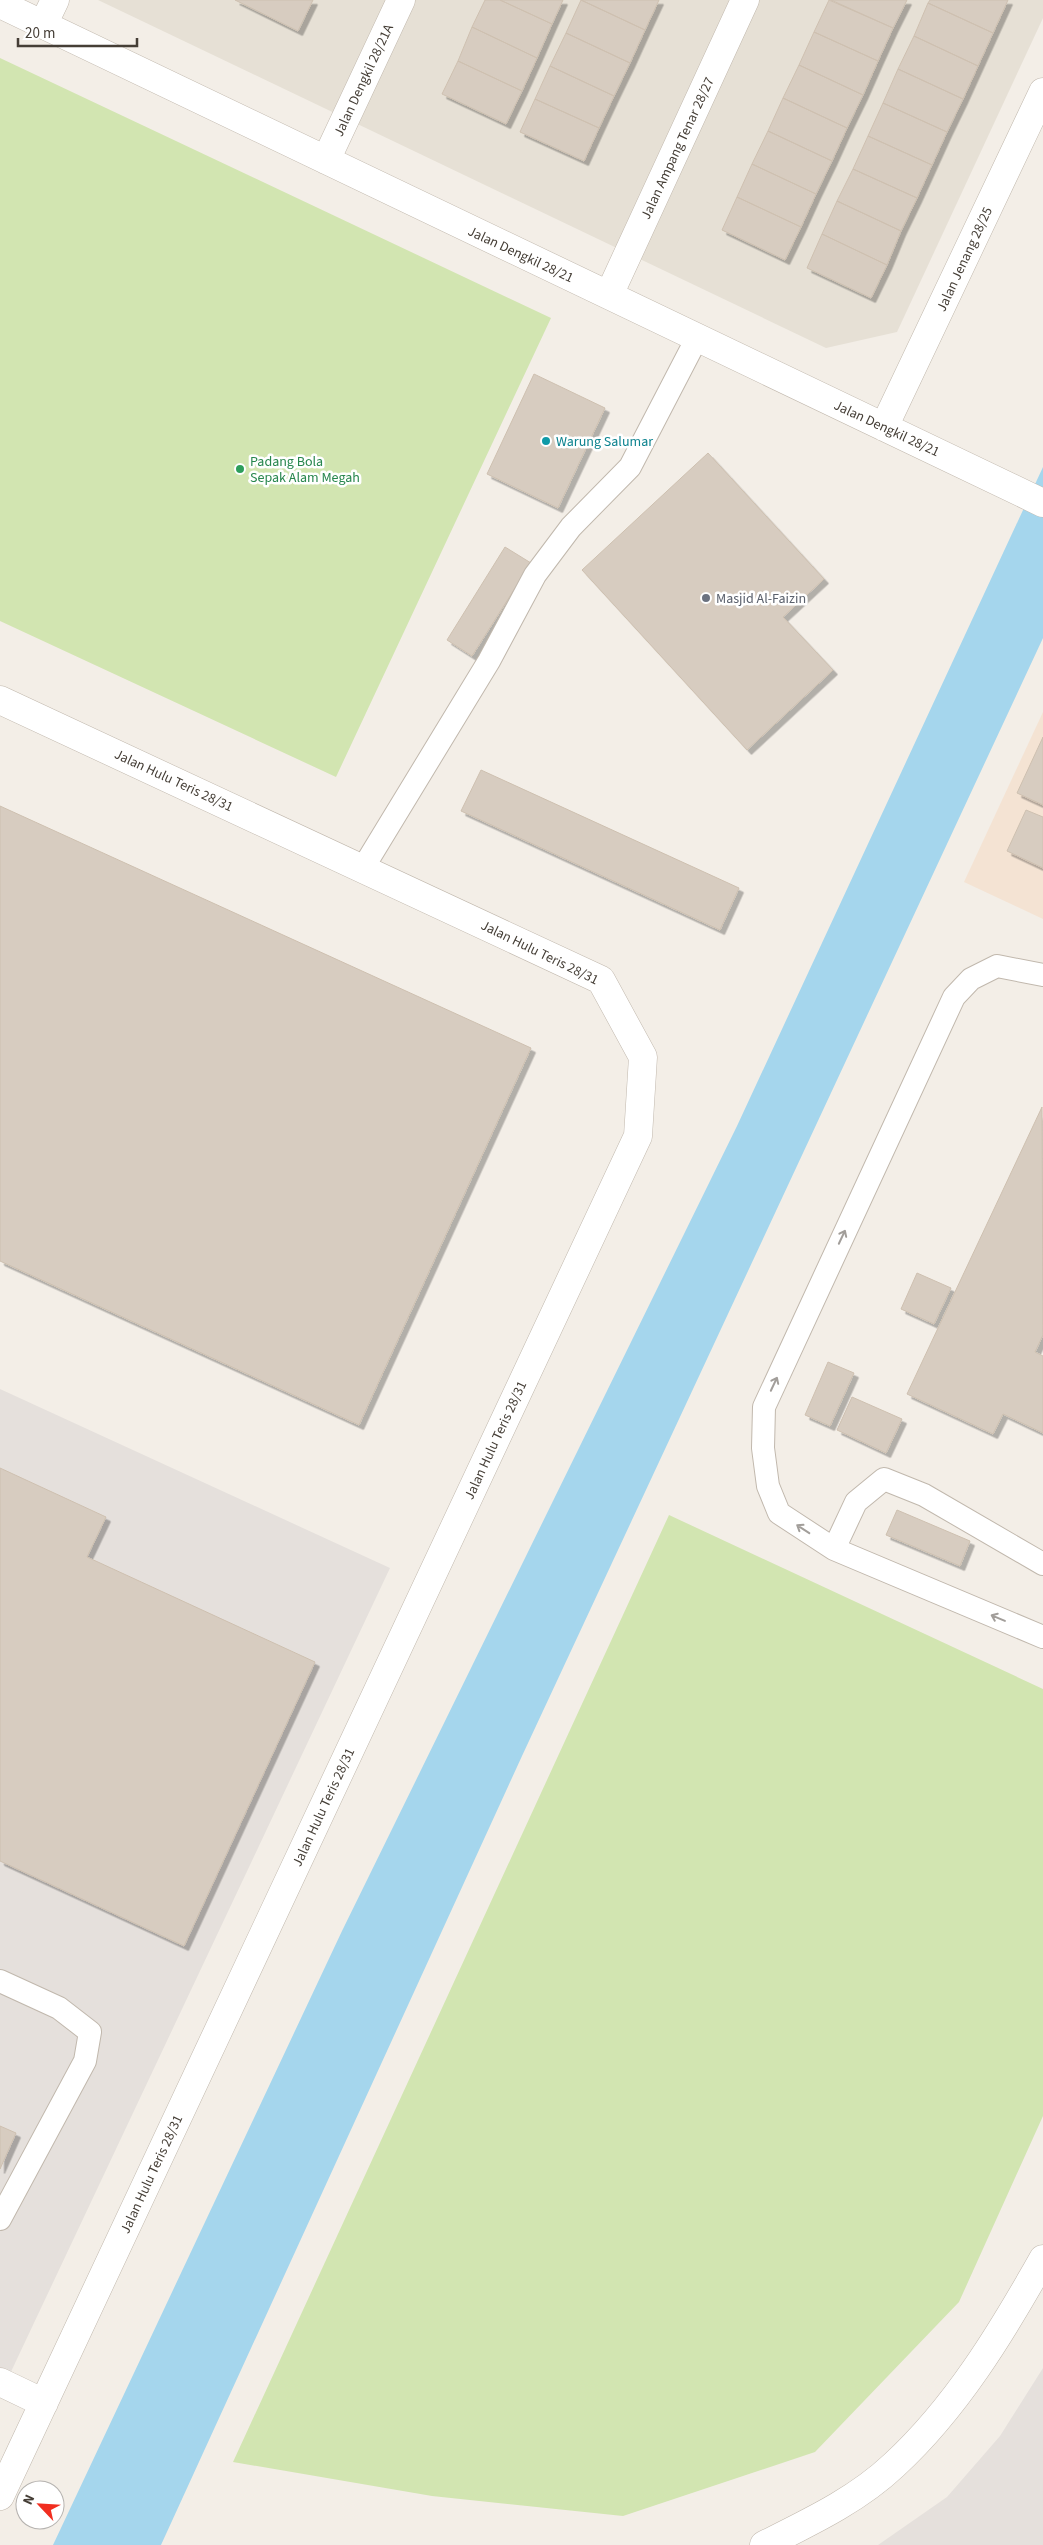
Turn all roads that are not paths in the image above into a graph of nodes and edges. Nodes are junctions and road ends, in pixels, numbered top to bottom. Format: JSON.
{"nodes":[{"id":1,"x":55,"y":0,"type":"edge"},
{"id":2,"x":400,"y":0,"type":"edge"},
{"id":3,"x":745,"y":0,"type":"edge"},
{"id":4,"x":0,"y":4,"type":"edge"},
{"id":5,"x":43,"y":25,"type":"junction"},
{"id":6,"x":1043,"y":92,"type":"edge"},
{"id":7,"x":326,"y":160,"type":"junction"},
{"id":8,"x":609,"y":295,"type":"junction"},
{"id":9,"x":697,"y":338,"type":"junction"},
{"id":10,"x":884,"y":427,"type":"junction"},
{"id":11,"x":1043,"y":503,"type":"edge"},
{"id":12,"x":0,"y":700,"type":"edge"},
{"id":13,"x":363,"y":868,"type":"junction"},
{"id":14,"x":1043,"y":975,"type":"edge"},
{"id":15,"x":834,"y":1549,"type":"junction"},
{"id":16,"x":1043,"y":1564,"type":"edge"},
{"id":17,"x":1043,"y":1637,"type":"edge"},
{"id":18,"x":0,"y":1981,"type":"edge"},
{"id":19,"x":0,"y":2219,"type":"edge"},
{"id":20,"x":1043,"y":2259,"type":"edge"},
{"id":21,"x":0,"y":2382,"type":"edge"},
{"id":22,"x":44,"y":2402,"type":"junction"},
{"id":23,"x":0,"y":2496,"type":"edge"},
{"id":24,"x":764,"y":2545,"type":"edge"}],
"edges":[{"from":1,"to":5,"type":"street"},
{"from":2,"to":7,"type":"street","name":"Jalan Dengkil 28/21A"},
{"from":3,"to":8,"type":"street","name":"Jalan Ampang Tenar 28/27"},
{"from":4,"to":5,"type":"street","name":"Jalan Dengkil 28/21"},
{"from":5,"to":7,"type":"street","name":"Jalan Dengkil 28/21"},
{"from":6,"to":10,"type":"street","name":"Jalan Jenang 28/25"},
{"from":7,"to":8,"type":"street","name":"Jalan Dengkil 28/21"},
{"from":8,"to":9,"type":"street","name":"Jalan Dengkil 28/21"},
{"from":9,"to":10,"type":"street","name":"Jalan Dengkil 28/21"},
{"from":9,"to":13,"type":"lane"},
{"from":10,"to":11,"type":"street","name":"Jalan Dengkil 28/21"},
{"from":12,"to":13,"type":"street","name":"Jalan Hulu Teris 28/31"},
{"from":13,"to":22,"type":"street","name":"Jalan Hulu Teris 28/31"},
{"from":15,"to":14,"type":"lane","one_way":true},
{"from":15,"to":16,"type":"lane"},
{"from":17,"to":15,"type":"lane","one_way":true},
{"from":18,"to":19,"type":"lane"},
{"from":20,"to":24,"type":"street"},
{"from":21,"to":22,"type":"street"},
{"from":22,"to":23,"type":"street","name":"Jalan Hulu Teris 28/31"}]}
